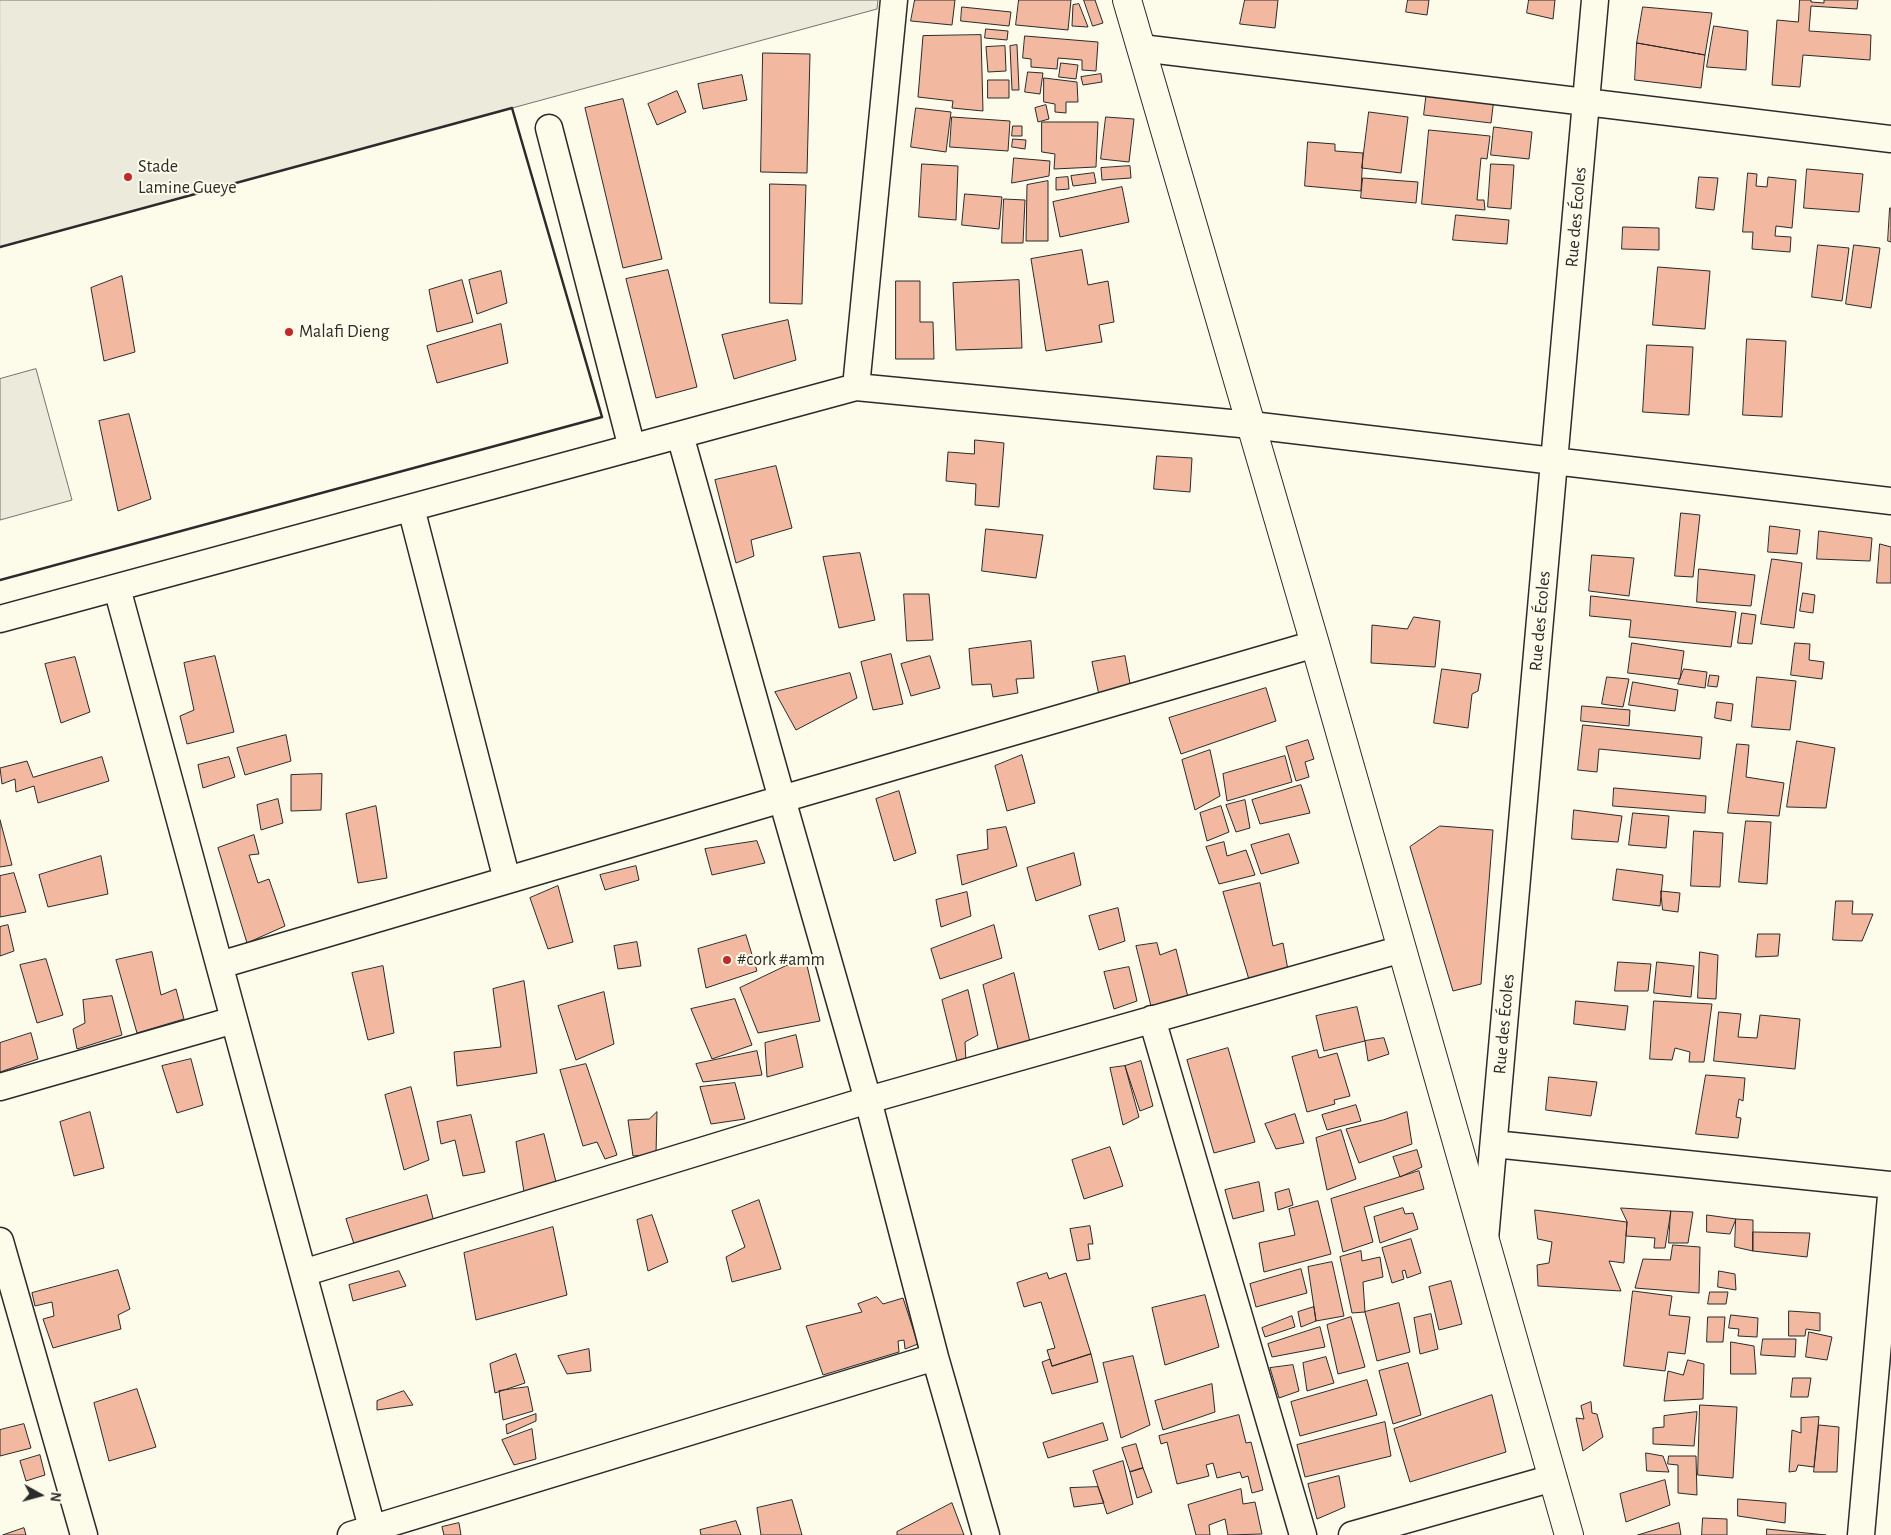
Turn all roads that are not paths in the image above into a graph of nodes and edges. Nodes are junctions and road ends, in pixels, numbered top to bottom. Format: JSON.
{"nodes":[{"id":1,"x":894,"y":0,"type":"edge"},
{"id":2,"x":1127,"y":0,"type":"edge"},
{"id":3,"x":1595,"y":0,"type":"edge"},
{"id":4,"x":1141,"y":48,"type":"junction"},
{"id":5,"x":1586,"y":102,"type":"junction"},
{"id":6,"x":549,"y":128,"type":"dead end"},
{"id":7,"x":1891,"y":138,"type":"edge"},
{"id":8,"x":856,"y":387,"type":"junction"},
{"id":9,"x":1251,"y":425,"type":"junction"},
{"id":10,"x":680,"y":435,"type":"junction"},
{"id":11,"x":632,"y":448,"type":"junction"},
{"id":12,"x":1554,"y":461,"type":"junction"},
{"id":13,"x":1891,"y":500,"type":"edge"},
{"id":14,"x":411,"y":508,"type":"junction"},
{"id":15,"x":117,"y":588,"type":"junction"},
{"id":16,"x":0,"y":619,"type":"edge"},
{"id":17,"x":1315,"y":644,"type":"junction"},
{"id":18,"x":782,"y":799,"type":"junction"},
{"id":19,"x":507,"y":880,"type":"junction"},
{"id":20,"x":1402,"y":950,"type":"junction"},
{"id":21,"x":220,"y":965,"type":"junction"},
{"id":22,"x":1152,"y":1019,"type":"junction"},
{"id":23,"x":234,"y":1020,"type":"junction"},
{"id":24,"x":0,"y":1087,"type":"edge"},
{"id":25,"x":868,"y":1100,"type":"junction"},
{"id":26,"x":1494,"y":1144,"type":"junction"},
{"id":27,"x":1891,"y":1185,"type":"edge"},
{"id":28,"x":1891,"y":1196,"type":"edge"},
{"id":29,"x":0,"y":1241,"type":"edge"},
{"id":30,"x":1485,"y":1242,"type":"junction"},
{"id":31,"x":303,"y":1273,"type":"junction"},
{"id":32,"x":935,"y":1357,"type":"junction"},
{"id":33,"x":1552,"y":1478,"type":"junction"},
{"id":34,"x":366,"y":1533,"type":"edge"},
{"id":35,"x":84,"y":1535,"type":"edge"},
{"id":36,"x":986,"y":1535,"type":"edge"},
{"id":37,"x":1303,"y":1535,"type":"edge"},
{"id":38,"x":1352,"y":1535,"type":"edge"},
{"id":39,"x":1569,"y":1535,"type":"edge"},
{"id":40,"x":1861,"y":1535,"type":"edge"}],
"edges":[{"from":1,"to":8,"type":"street"},
{"from":2,"to":4,"type":"street"},
{"from":3,"to":5,"type":"street","name":"Rue des Écoles"},
{"from":4,"to":5,"type":"street"},
{"from":4,"to":9,"type":"street"},
{"from":5,"to":7,"type":"street"},
{"from":5,"to":12,"type":"street","name":"Rue des Écoles"},
{"from":6,"to":11,"type":"street"},
{"from":8,"to":9,"type":"street"},
{"from":8,"to":10,"type":"street"},
{"from":9,"to":12,"type":"street"},
{"from":9,"to":17,"type":"street"},
{"from":10,"to":11,"type":"street"},
{"from":10,"to":18,"type":"street"},
{"from":11,"to":14,"type":"street"},
{"from":12,"to":13,"type":"street"},
{"from":12,"to":26,"type":"street","name":"Rue des Écoles"},
{"from":14,"to":15,"type":"street"},
{"from":14,"to":19,"type":"street"},
{"from":15,"to":16,"type":"street"},
{"from":15,"to":21,"type":"street"},
{"from":17,"to":18,"type":"street"},
{"from":17,"to":20,"type":"street"},
{"from":18,"to":19,"type":"street"},
{"from":18,"to":25,"type":"street"},
{"from":19,"to":21,"type":"street"},
{"from":20,"to":22,"type":"street"},
{"from":20,"to":30,"type":"street"},
{"from":21,"to":23,"type":"street"},
{"from":22,"to":25,"type":"street"},
{"from":22,"to":37,"type":"street"},
{"from":23,"to":24,"type":"street"},
{"from":23,"to":31,"type":"street"},
{"from":25,"to":31,"type":"street"},
{"from":25,"to":32,"type":"street"},
{"from":26,"to":27,"type":"street"},
{"from":26,"to":30,"type":"street","name":"Rue des Écoles"},
{"from":28,"to":40,"type":"street"},
{"from":29,"to":35,"type":"street"},
{"from":30,"to":33,"type":"street"},
{"from":31,"to":34,"type":"street"},
{"from":32,"to":34,"type":"street"},
{"from":32,"to":36,"type":"street"},
{"from":33,"to":38,"type":"street"},
{"from":33,"to":39,"type":"street"}]}
